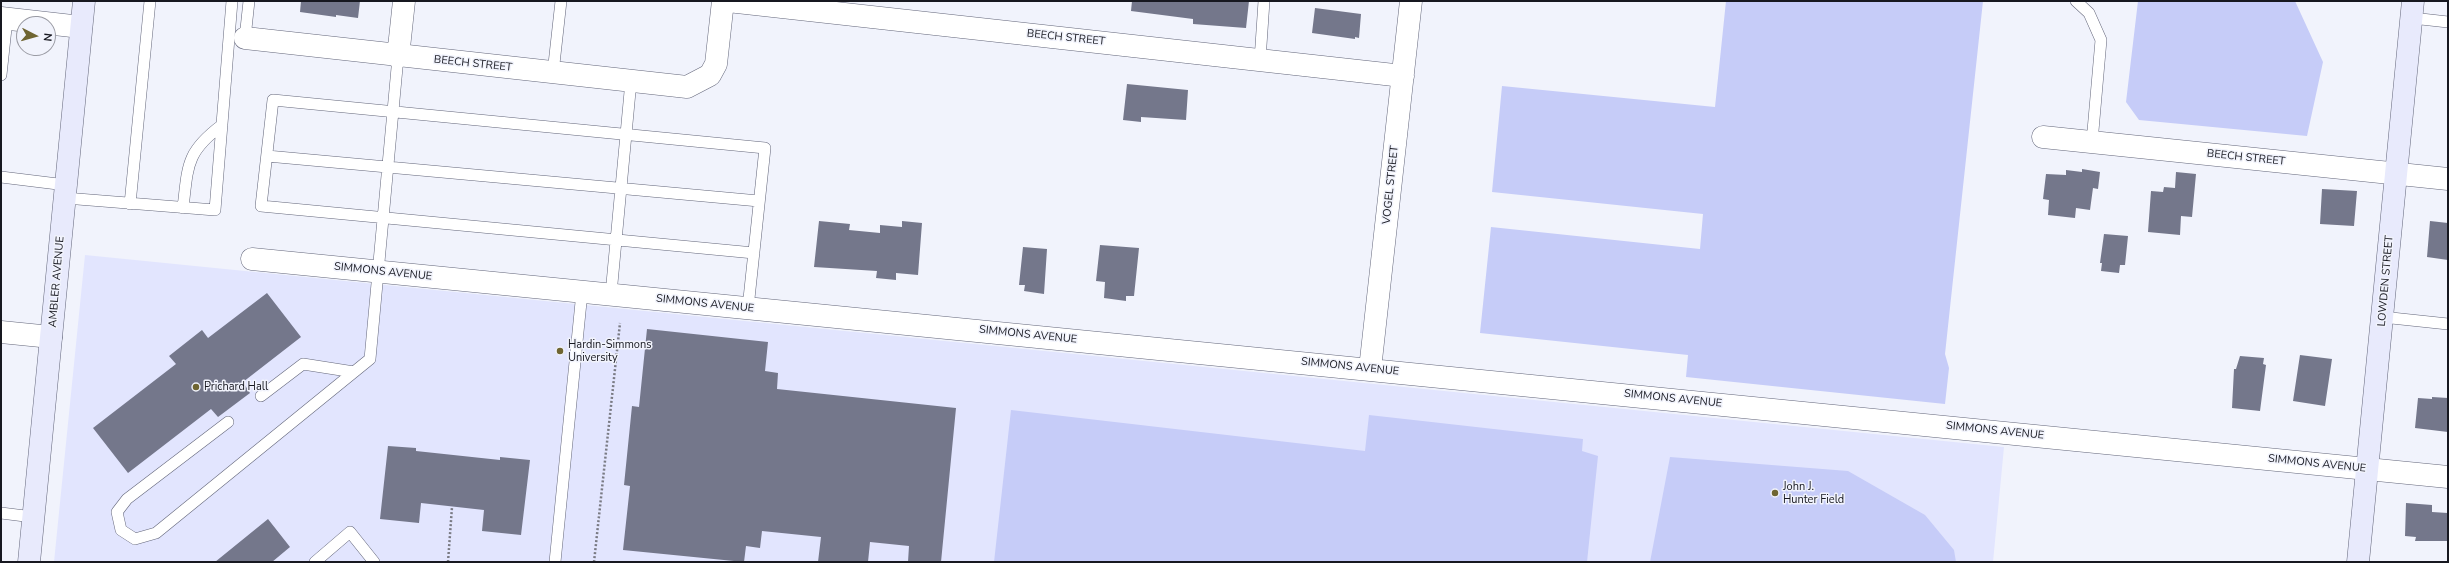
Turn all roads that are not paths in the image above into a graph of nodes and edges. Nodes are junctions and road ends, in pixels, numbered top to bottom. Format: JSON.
{"nodes":[{"id":1,"x":84,"y":1,"type":"edge"},
{"id":2,"x":150,"y":1,"type":"edge"},
{"id":3,"x":232,"y":1,"type":"edge"},
{"id":4,"x":249,"y":1,"type":"edge"},
{"id":5,"x":404,"y":1,"type":"edge"},
{"id":6,"x":561,"y":1,"type":"edge"},
{"id":7,"x":723,"y":1,"type":"edge"},
{"id":8,"x":728,"y":1,"type":"edge"},
{"id":9,"x":1264,"y":1,"type":"edge"},
{"id":10,"x":1411,"y":1,"type":"edge"},
{"id":11,"x":2076,"y":1,"type":"edge"},
{"id":12,"x":2413,"y":9,"type":"edge"},
{"id":13,"x":4,"y":18,"type":"edge"},
{"id":14,"x":2448,"y":22,"type":"edge"},
{"id":15,"x":81,"y":27,"type":"junction"},
{"id":16,"x":245,"y":38,"type":"joint"},
{"id":17,"x":398,"y":57,"type":"junction"},
{"id":18,"x":1260,"y":60,"type":"junction"},
{"id":19,"x":553,"y":73,"type":"junction"},
{"id":20,"x":1,"y":75,"type":"edge"},
{"id":21,"x":1403,"y":76,"type":"junction"},
{"id":22,"x":631,"y":81,"type":"junction"},
{"id":23,"x":393,"y":112,"type":"junction"},
{"id":24,"x":222,"y":125,"type":"junction"},
{"id":25,"x":626,"y":135,"type":"junction"},
{"id":26,"x":2043,"y":137,"type":"dead end"},
{"id":27,"x":2092,"y":142,"type":"junction"},
{"id":28,"x":267,"y":156,"type":"junction"},
{"id":29,"x":388,"y":167,"type":"junction"},
{"id":30,"x":2395,"y":173,"type":"junction"},
{"id":31,"x":1,"y":177,"type":"edge"},
{"id":32,"x":2448,"y":179,"type":"edge"},
{"id":33,"x":621,"y":189,"type":"junction"},
{"id":34,"x":65,"y":192,"type":"junction"},
{"id":35,"x":759,"y":201,"type":"junction"},
{"id":36,"x":130,"y":204,"type":"junction"},
{"id":37,"x":183,"y":208,"type":"junction"},
{"id":38,"x":384,"y":217,"type":"junction"},
{"id":39,"x":616,"y":240,"type":"junction"},
{"id":40,"x":754,"y":253,"type":"junction"},
{"id":41,"x":252,"y":259,"type":"dead end"},
{"id":42,"x":379,"y":272,"type":"junction"},
{"id":43,"x":582,"y":292,"type":"junction"},
{"id":44,"x":611,"y":294,"type":"junction"},
{"id":45,"x":748,"y":308,"type":"junction"},
{"id":46,"x":2382,"y":317,"type":"junction"},
{"id":47,"x":2448,"y":324,"type":"edge"},
{"id":48,"x":1,"y":332,"type":"edge"},
{"id":49,"x":52,"y":337,"type":"junction"},
{"id":50,"x":1370,"y":369,"type":"junction"},
{"id":51,"x":354,"y":372,"type":"junction"},
{"id":52,"x":261,"y":396,"type":"dead end"},
{"id":53,"x":228,"y":422,"type":"dead end"},
{"id":54,"x":2369,"y":469,"type":"junction"},
{"id":55,"x":2448,"y":477,"type":"edge"},
{"id":56,"x":1,"y":513,"type":"edge"},
{"id":57,"x":33,"y":517,"type":"junction"},
{"id":58,"x":29,"y":562,"type":"edge"},
{"id":59,"x":314,"y":562,"type":"edge"},
{"id":60,"x":374,"y":562,"type":"edge"},
{"id":61,"x":555,"y":562,"type":"edge"},
{"id":62,"x":2358,"y":562,"type":"edge"}],
"edges":[{"from":1,"to":15,"type":"main road","name":"AMBLER AVENUE"},
{"from":2,"to":36,"type":"lane"},
{"from":3,"to":24,"type":"lane"},
{"from":4,"to":16,"type":"lane"},
{"from":5,"to":17,"type":"street"},
{"from":6,"to":19,"type":"lane"},
{"from":7,"to":22,"type":"street","name":"BEECH STREET"},
{"from":8,"to":18,"type":"street","name":"BEECH STREET"},
{"from":9,"to":18,"type":"lane"},
{"from":10,"to":21,"type":"street","name":"VOGEL STREET"},
{"from":11,"to":27,"type":"lane"},
{"from":12,"to":14,"type":"lane"},
{"from":12,"to":30,"type":"main road","name":"LOWDEN STREET"},
{"from":13,"to":15,"type":"street"},
{"from":13,"to":20,"type":"lane"},
{"from":15,"to":34,"type":"main road","name":"AMBLER AVENUE"},
{"from":16,"to":17,"type":"street","name":"BEECH STREET"},
{"from":17,"to":19,"type":"street","name":"BEECH STREET"},
{"from":17,"to":23,"type":"lane"},
{"from":18,"to":21,"type":"street","name":"BEECH STREET"},
{"from":19,"to":22,"type":"street","name":"BEECH STREET"},
{"from":21,"to":50,"type":"street","name":"VOGEL STREET"},
{"from":22,"to":25,"type":"lane"},
{"from":23,"to":25,"type":"lane"},
{"from":23,"to":28,"type":"lane"},
{"from":23,"to":29,"type":"lane"},
{"from":24,"to":37,"type":"lane"},
{"from":24,"to":37,"type":"lane"},
{"from":25,"to":33,"type":"lane"},
{"from":25,"to":35,"type":"lane"},
{"from":26,"to":27,"type":"street","name":"BEECH STREET"},
{"from":27,"to":30,"type":"street","name":"BEECH STREET"},
{"from":28,"to":29,"type":"lane"},
{"from":28,"to":38,"type":"lane"},
{"from":29,"to":33,"type":"lane"},
{"from":29,"to":38,"type":"lane"},
{"from":30,"to":32,"type":"street","name":"BEECH STREET"},
{"from":30,"to":46,"type":"main road","name":"LOWDEN STREET"},
{"from":31,"to":34,"type":"lane"},
{"from":33,"to":35,"type":"lane"},
{"from":33,"to":39,"type":"lane"},
{"from":34,"to":36,"type":"lane"},
{"from":34,"to":49,"type":"main road","name":"AMBLER AVENUE"},
{"from":35,"to":40,"type":"lane"},
{"from":36,"to":37,"type":"lane"},
{"from":38,"to":39,"type":"lane"},
{"from":38,"to":42,"type":"lane"},
{"from":39,"to":40,"type":"lane"},
{"from":39,"to":44,"type":"lane"},
{"from":40,"to":45,"type":"lane"},
{"from":41,"to":42,"type":"street","name":"SIMMONS AVENUE"},
{"from":42,"to":43,"type":"street","name":"SIMMONS AVENUE"},
{"from":42,"to":51,"type":"lane"},
{"from":43,"to":44,"type":"street","name":"SIMMONS AVENUE"},
{"from":43,"to":61,"type":"lane"},
{"from":44,"to":45,"type":"street","name":"SIMMONS AVENUE"},
{"from":45,"to":50,"type":"street","name":"SIMMONS AVENUE"},
{"from":46,"to":47,"type":"lane"},
{"from":46,"to":54,"type":"main road","name":"LOWDEN STREET"},
{"from":48,"to":49,"type":"street"},
{"from":49,"to":57,"type":"main road","name":"AMBLER AVENUE"},
{"from":50,"to":54,"type":"street","name":"SIMMONS AVENUE"},
{"from":51,"to":52,"type":"lane"},
{"from":51,"to":53,"type":"lane"},
{"from":54,"to":55,"type":"street","name":"SIMMONS AVENUE"},
{"from":54,"to":62,"type":"main road","name":"LOWDEN STREET"},
{"from":56,"to":57,"type":"lane"},
{"from":57,"to":58,"type":"main road","name":"AMBLER AVENUE"},
{"from":59,"to":60,"type":"lane"}]}
